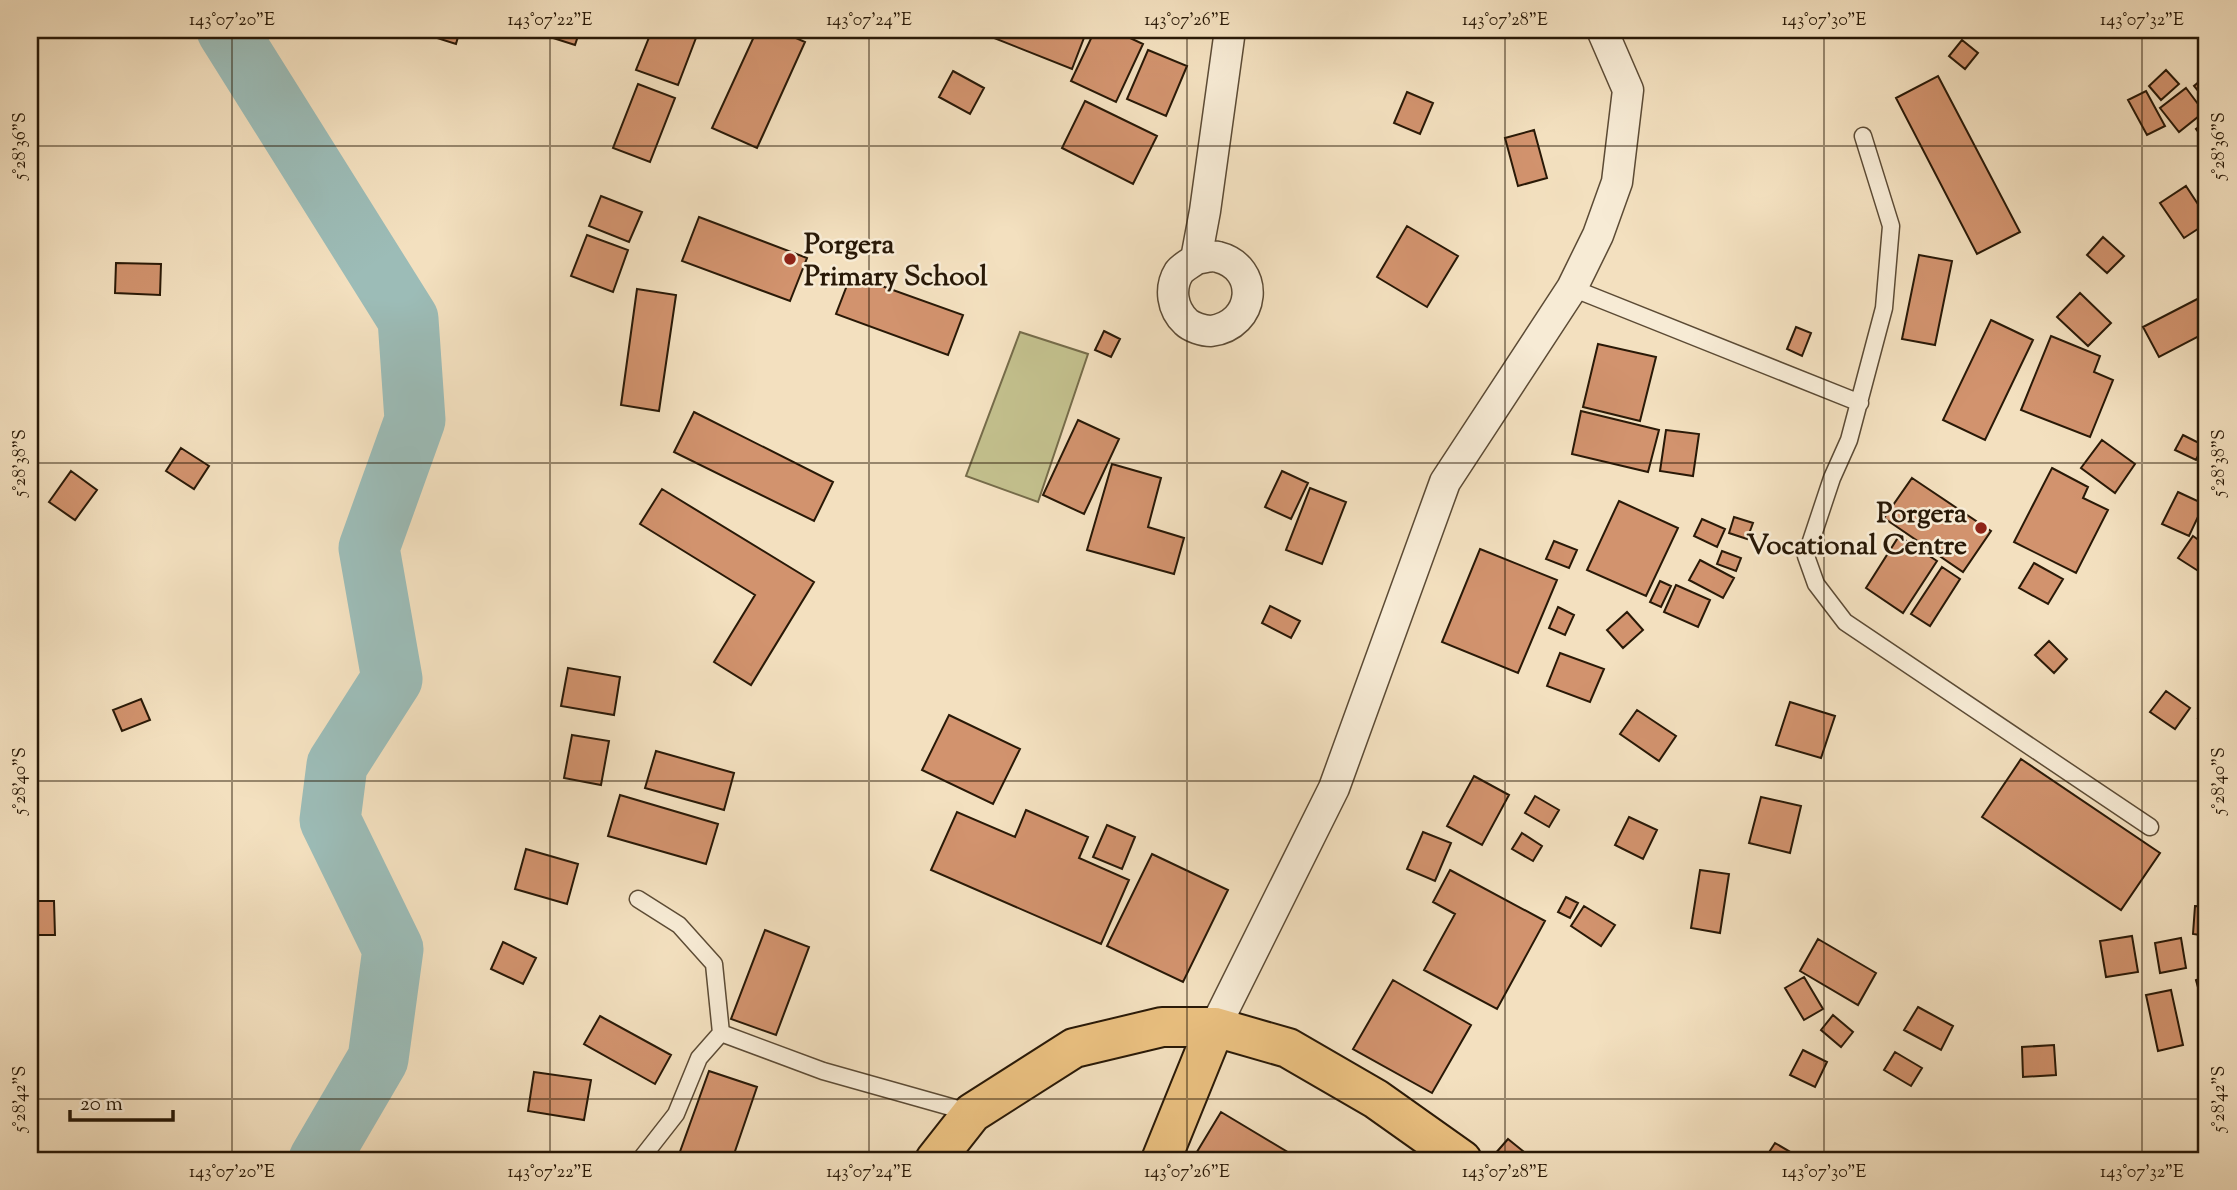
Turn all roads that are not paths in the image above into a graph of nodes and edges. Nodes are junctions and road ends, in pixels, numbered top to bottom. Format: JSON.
{"nodes":[{"id":1,"x":1230,"y":30,"type":"edge"},
{"id":2,"x":1601,"y":30,"type":"edge"},
{"id":3,"x":1863,"y":136,"type":"dead end"},
{"id":4,"x":1196,"y":258,"type":"dead end"},
{"id":5,"x":1572,"y":288,"type":"junction"},
{"id":6,"x":1860,"y":403,"type":"junction"},
{"id":7,"x":2150,"y":827,"type":"dead end"},
{"id":8,"x":638,"y":899,"type":"dead end"},
{"id":9,"x":1215,"y":1027,"type":"junction"},
{"id":10,"x":721,"y":1033,"type":"junction"},
{"id":11,"x":972,"y":1113,"type":"junction"},
{"id":12,"x":640,"y":1160,"type":"edge"},
{"id":13,"x":936,"y":1160,"type":"edge"},
{"id":14,"x":1161,"y":1160,"type":"edge"},
{"id":15,"x":1462,"y":1160,"type":"edge"}],
"edges":[{"from":1,"to":4,"type":"street"},
{"from":2,"to":5,"type":"street"},
{"from":3,"to":6,"type":"lane"},
{"from":5,"to":6,"type":"lane"},
{"from":5,"to":9,"type":"street"},
{"from":6,"to":7,"type":"lane"},
{"from":8,"to":10,"type":"lane"},
{"from":9,"to":11,"type":"main road"},
{"from":9,"to":14,"type":"main road"},
{"from":9,"to":15,"type":"main road"},
{"from":10,"to":11,"type":"lane"},
{"from":10,"to":12,"type":"lane"},
{"from":11,"to":13,"type":"main road"}]}
